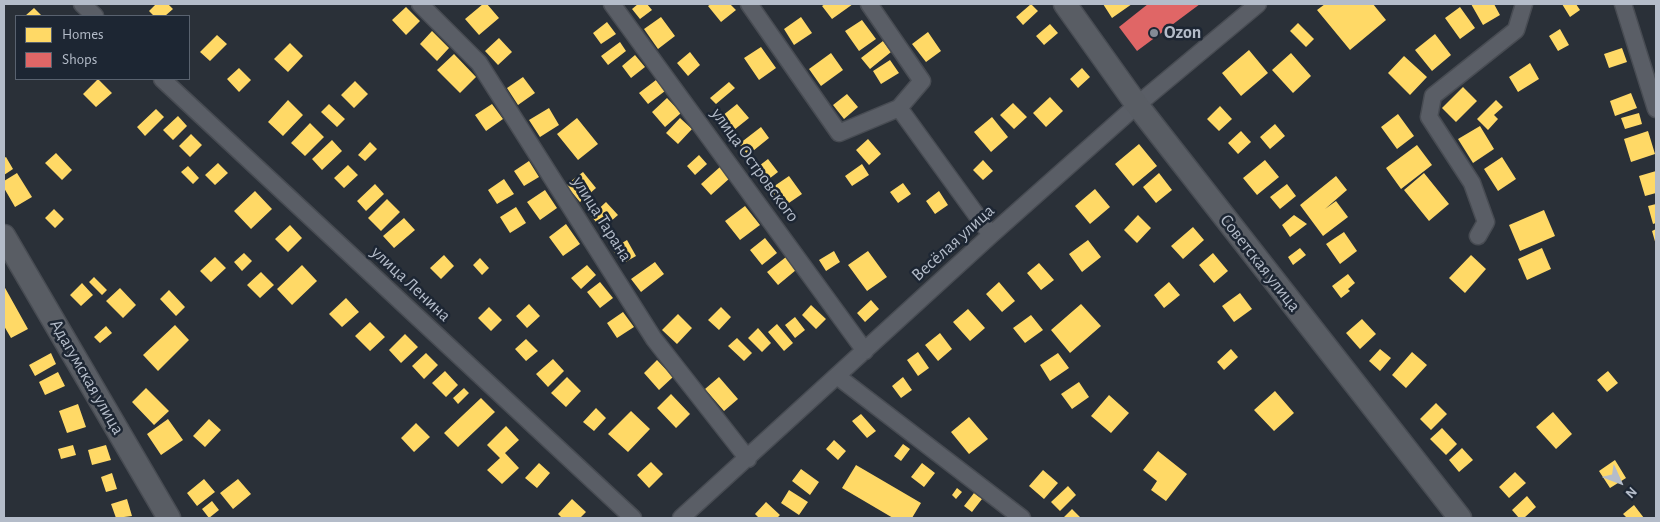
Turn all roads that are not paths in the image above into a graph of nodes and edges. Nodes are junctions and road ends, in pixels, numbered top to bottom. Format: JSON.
{"nodes":[{"id":1,"x":82,"y":4,"type":"edge"},
{"id":2,"x":420,"y":4,"type":"edge"},
{"id":3,"x":612,"y":4,"type":"edge"},
{"id":4,"x":749,"y":4,"type":"edge"},
{"id":5,"x":870,"y":4,"type":"edge"},
{"id":6,"x":1065,"y":4,"type":"edge"},
{"id":7,"x":1258,"y":4,"type":"edge"},
{"id":8,"x":1524,"y":4,"type":"edge"},
{"id":9,"x":1623,"y":4,"type":"edge"},
{"id":10,"x":94,"y":15,"type":"edge"},
{"id":11,"x":163,"y":80,"type":"edge"},
{"id":12,"x":1137,"y":105,"type":"junction"},
{"id":13,"x":899,"y":108,"type":"junction"},
{"id":14,"x":1656,"y":109,"type":"edge"},
{"id":15,"x":991,"y":235,"type":"junction"},
{"id":16,"x":4,"y":236,"type":"edge"},
{"id":17,"x":1478,"y":236,"type":"dead end"},
{"id":18,"x":865,"y":350,"type":"junction"},
{"id":19,"x":837,"y":376,"type":"junction"},
{"id":20,"x":748,"y":459,"type":"junction"},
{"id":21,"x":169,"y":518,"type":"edge"},
{"id":22,"x":633,"y":518,"type":"edge"},
{"id":23,"x":681,"y":518,"type":"edge"},
{"id":24,"x":1022,"y":518,"type":"edge"},
{"id":25,"x":1460,"y":518,"type":"edge"}],
"edges":[{"from":1,"to":10,"type":"street"},
{"from":2,"to":20,"type":"street","name":"улица Тарана"},
{"from":3,"to":18,"type":"street","name":"улица Островского"},
{"from":4,"to":13,"type":"street"},
{"from":5,"to":13,"type":"street"},
{"from":6,"to":12,"type":"main road","name":"Советская улица"},
{"from":7,"to":12,"type":"street","name":"Весёлая улица"},
{"from":8,"to":17,"type":"street"},
{"from":9,"to":14,"type":"street"},
{"from":11,"to":22,"type":"street","name":"улица Ленина"},
{"from":12,"to":15,"type":"street","name":"Весёлая улица"},
{"from":12,"to":25,"type":"main road","name":"Советская улица"},
{"from":13,"to":15,"type":"street"},
{"from":15,"to":18,"type":"street","name":"Весёлая улица"},
{"from":16,"to":21,"type":"main road","name":"Адагумская улица"},
{"from":18,"to":19,"type":"street","name":"Весёлая улица"},
{"from":19,"to":20,"type":"street","name":"Весёлая улица"},
{"from":19,"to":24,"type":"street"},
{"from":20,"to":23,"type":"street","name":"Весёлая улица"}]}
